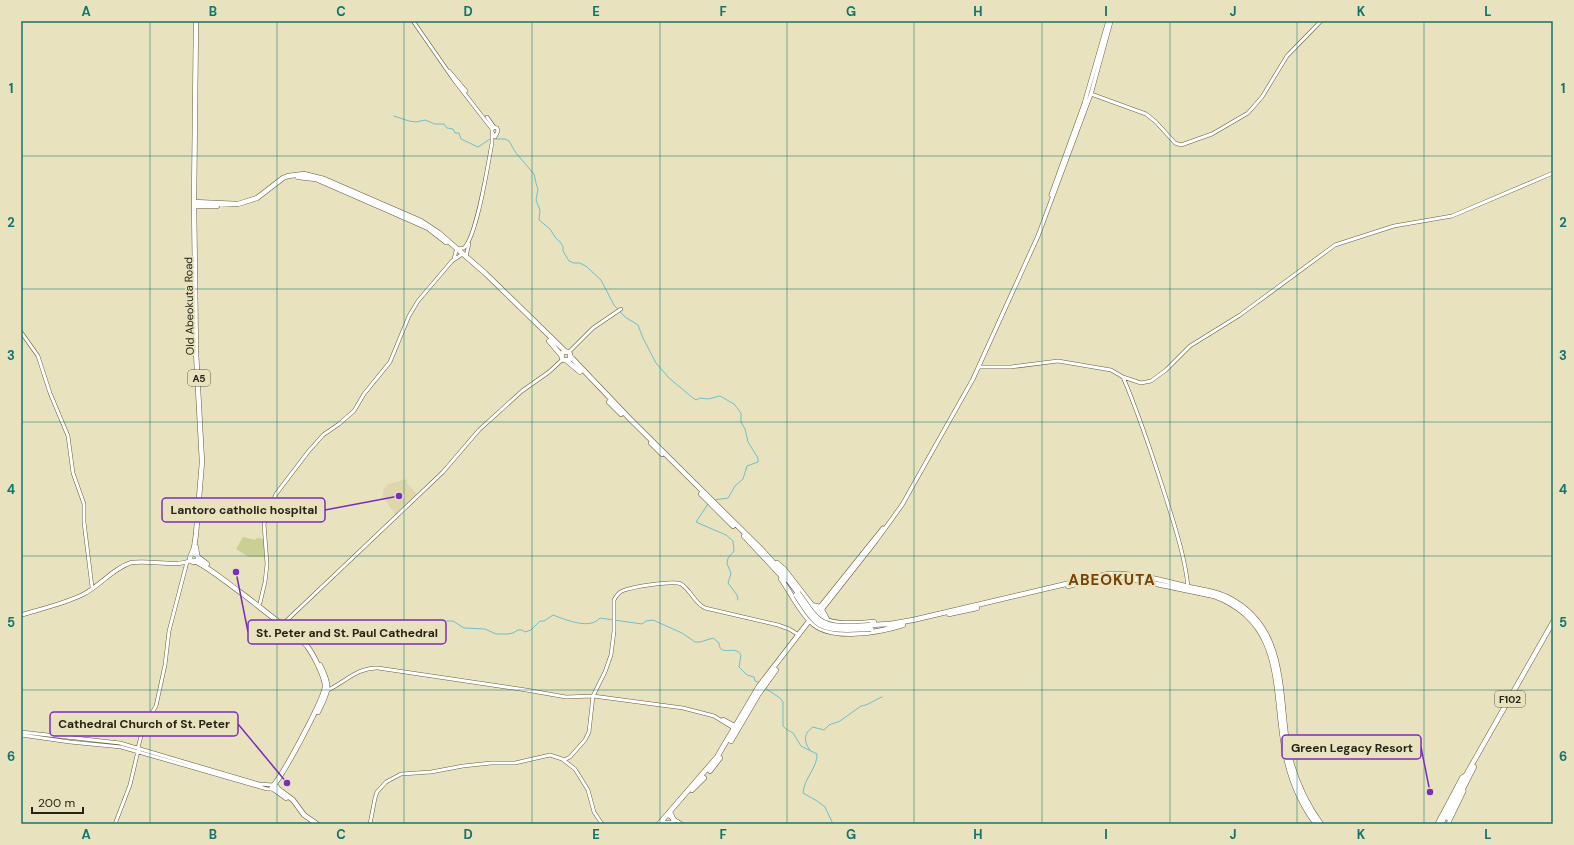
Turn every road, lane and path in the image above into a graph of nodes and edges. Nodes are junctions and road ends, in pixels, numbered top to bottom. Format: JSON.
{"nodes":[{"id":1,"x":196,"y":21,"type":"edge"},
{"id":2,"x":414,"y":21,"type":"edge"},
{"id":3,"x":1110,"y":21,"type":"edge"},
{"id":4,"x":1321,"y":21,"type":"edge"},
{"id":5,"x":1091,"y":94,"type":"junction"},
{"id":6,"x":493,"y":129,"type":"junction"},
{"id":7,"x":494,"y":138,"type":"junction"},
{"id":8,"x":1553,"y":173,"type":"edge"},
{"id":9,"x":196,"y":204,"type":"junction"},
{"id":10,"x":457,"y":250,"type":"junction"},
{"id":11,"x":461,"y":255,"type":"junction"},
{"id":12,"x":466,"y":256,"type":"junction"},
{"id":13,"x":454,"y":259,"type":"junction"},
{"id":14,"x":1010,"y":298,"type":"junction"},
{"id":15,"x":619,"y":310,"type":"dead end"},
{"id":16,"x":21,"y":332,"type":"edge"},
{"id":17,"x":566,"y":356,"type":"junction"},
{"id":18,"x":979,"y":367,"type":"junction"},
{"id":19,"x":1125,"y":379,"type":"junction"},
{"id":20,"x":932,"y":450,"type":"junction"},
{"id":21,"x":193,"y":558,"type":"junction"},
{"id":22,"x":767,"y":558,"type":"junction"},
{"id":23,"x":92,"y":587,"type":"junction"},
{"id":24,"x":1186,"y":588,"type":"junction"},
{"id":25,"x":260,"y":603,"type":"junction"},
{"id":26,"x":811,"y":605,"type":"junction"},
{"id":27,"x":821,"y":608,"type":"junction"},
{"id":28,"x":802,"y":611,"type":"junction"},
{"id":29,"x":817,"y":613,"type":"junction"},
{"id":30,"x":21,"y":614,"type":"edge"},
{"id":31,"x":828,"y":621,"type":"junction"},
{"id":32,"x":284,"y":622,"type":"junction"},
{"id":33,"x":810,"y":622,"type":"junction"},
{"id":34,"x":1553,"y":622,"type":"edge"},
{"id":35,"x":902,"y":624,"type":"junction"},
{"id":36,"x":1553,"y":626,"type":"edge"},
{"id":37,"x":807,"y":627,"type":"junction"},
{"id":38,"x":817,"y":627,"type":"junction"},
{"id":39,"x":799,"y":635,"type":"junction"},
{"id":40,"x":765,"y":682,"type":"junction"},
{"id":41,"x":328,"y":688,"type":"junction"},
{"id":42,"x":593,"y":695,"type":"junction"},
{"id":43,"x":316,"y":712,"type":"junction"},
{"id":44,"x":735,"y":726,"type":"junction"},
{"id":45,"x":21,"y":733,"type":"edge"},
{"id":46,"x":138,"y":750,"type":"junction"},
{"id":47,"x":570,"y":757,"type":"junction"},
{"id":48,"x":564,"y":760,"type":"junction"},
{"id":49,"x":569,"y":764,"type":"junction"},
{"id":50,"x":1467,"y":777,"type":"junction"},
{"id":51,"x":275,"y":787,"type":"junction"},
{"id":52,"x":1302,"y":798,"type":"junction"},
{"id":53,"x":666,"y":819,"type":"edge"},
{"id":54,"x":674,"y":822,"type":"edge"},
{"id":55,"x":115,"y":824,"type":"edge"},
{"id":56,"x":312,"y":824,"type":"edge"},
{"id":57,"x":317,"y":824,"type":"edge"},
{"id":58,"x":370,"y":824,"type":"edge"},
{"id":59,"x":602,"y":824,"type":"edge"},
{"id":60,"x":682,"y":824,"type":"edge"},
{"id":61,"x":1316,"y":824,"type":"edge"},
{"id":62,"x":1321,"y":824,"type":"edge"},
{"id":63,"x":1438,"y":824,"type":"edge"},
{"id":64,"x":1442,"y":824,"type":"edge"},
{"id":65,"x":1445,"y":824,"type":"edge"},
{"id":66,"x":1448,"y":824,"type":"edge"}],
"edges":[{"from":1,"to":9,"type":"highway","name":"Old Abeokuta Road","number":"A5"},
{"from":2,"to":6,"type":"street"},
{"from":3,"to":5,"type":"main road"},
{"from":3,"to":14,"type":"main road"},
{"from":4,"to":5,"type":"street"},
{"from":5,"to":14,"type":"main road"},
{"from":6,"to":7,"type":"street"},
{"from":6,"to":7,"type":"street"},
{"from":7,"to":10,"type":"street"},
{"from":7,"to":12,"type":"street"},
{"from":8,"to":19,"type":"street"},
{"from":9,"to":10,"type":"highway"},
{"from":9,"to":21,"type":"highway","name":"Old Abeokuta Road","number":"A5"},
{"from":10,"to":11,"type":"highway"},
{"from":10,"to":12,"type":"highway"},
{"from":10,"to":13,"type":"street"},
{"from":11,"to":13,"type":"street"},
{"from":11,"to":17,"type":"highway"},
{"from":12,"to":17,"type":"highway"},
{"from":13,"to":25,"type":"street"},
{"from":14,"to":18,"type":"main road"},
{"from":14,"to":20,"type":"main road"},
{"from":15,"to":17,"type":"street"},
{"from":16,"to":23,"type":"street"},
{"from":17,"to":22,"type":"highway"},
{"from":17,"to":32,"type":"street"},
{"from":18,"to":19,"type":"street"},
{"from":18,"to":20,"type":"main road"},
{"from":19,"to":24,"type":"street"},
{"from":20,"to":27,"type":"main road"},
{"from":21,"to":23,"type":"main road"},
{"from":21,"to":25,"type":"highway"},
{"from":21,"to":30,"type":"main road"},
{"from":21,"to":43,"type":"highway"},
{"from":21,"to":46,"type":"street"},
{"from":22,"to":26,"type":"highway"},
{"from":22,"to":28,"type":"highway"},
{"from":22,"to":35,"type":"highway","bridge":true},
{"from":23,"to":30,"type":"main road"},
{"from":24,"to":35,"type":"highway"},
{"from":24,"to":52,"type":"highway"},
{"from":25,"to":32,"type":"highway"},
{"from":26,"to":27,"type":"highway"},
{"from":26,"to":29,"type":"highway"},
{"from":27,"to":29,"type":"main road"},
{"from":27,"to":31,"type":"highway"},
{"from":28,"to":33,"type":"highway"},
{"from":28,"to":37,"type":"highway"},
{"from":29,"to":31,"type":"highway"},
{"from":29,"to":33,"type":"highway"},
{"from":31,"to":35,"type":"highway"},
{"from":32,"to":41,"type":"highway"},
{"from":33,"to":37,"type":"highway"},
{"from":33,"to":38,"type":"highway"},
{"from":34,"to":50,"type":"highway","number":"F102"},
{"from":35,"to":38,"type":"highway"},
{"from":36,"to":50,"type":"highway","number":"F102"},
{"from":37,"to":38,"type":"highway"},
{"from":37,"to":39,"type":"highway"},
{"from":37,"to":40,"type":"highway"},
{"from":39,"to":40,"type":"highway"},
{"from":39,"to":42,"type":"street"},
{"from":40,"to":44,"type":"highway"},
{"from":41,"to":42,"type":"street"},
{"from":41,"to":43,"type":"highway"},
{"from":42,"to":44,"type":"street"},
{"from":42,"to":47,"type":"street"},
{"from":43,"to":51,"type":"highway"},
{"from":44,"to":53,"type":"highway"},
{"from":44,"to":53,"type":"highway"},
{"from":45,"to":46,"type":"street"},
{"from":46,"to":51,"type":"street"},
{"from":46,"to":55,"type":"street"},
{"from":47,"to":48,"type":"street"},
{"from":47,"to":49,"type":"street"},
{"from":48,"to":49,"type":"street"},
{"from":48,"to":58,"type":"street"},
{"from":49,"to":59,"type":"street"},
{"from":50,"to":63,"type":"main road"},
{"from":50,"to":64,"type":"highway","number":"F102"},
{"from":50,"to":65,"type":"highway","number":"F102"},
{"from":50,"to":66,"type":"main road"},
{"from":51,"to":56,"type":"highway"},
{"from":51,"to":57,"type":"highway"},
{"from":52,"to":61,"type":"highway"},
{"from":52,"to":62,"type":"highway"},
{"from":53,"to":54,"type":"highway"},
{"from":53,"to":54,"type":"highway"},
{"from":54,"to":60,"type":"street"}]}
